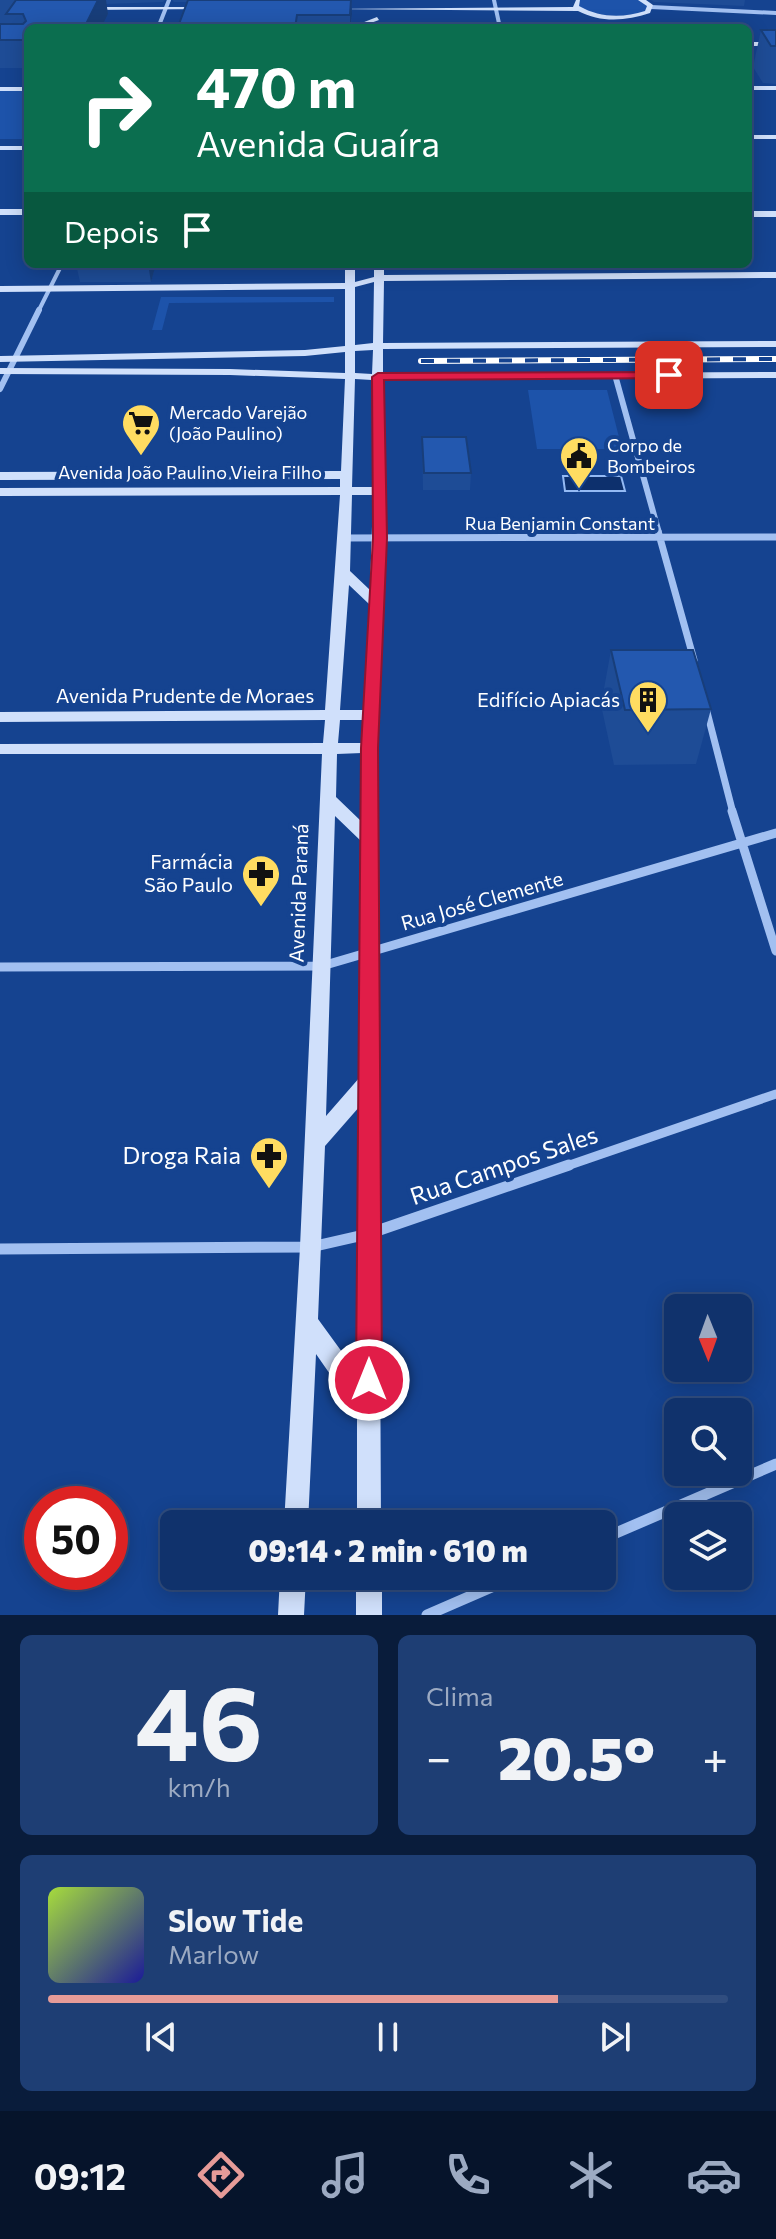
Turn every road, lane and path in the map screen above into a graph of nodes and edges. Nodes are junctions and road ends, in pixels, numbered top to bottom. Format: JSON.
{"nodes":[{"id":1,"x":641,"y":0,"type":"edge"},
{"id":2,"x":167,"y":5,"type":"edge"},
{"id":3,"x":327,"y":5,"type":"edge"},
{"id":4,"x":359,"y":5,"type":"edge"},
{"id":5,"x":378,"y":5,"type":"edge"},
{"id":6,"x":495,"y":5,"type":"edge"},
{"id":7,"x":578,"y":5,"type":"edge"},
{"id":8,"x":76,"y":7,"type":"edge"},
{"id":9,"x":212,"y":7,"type":"edge"},
{"id":10,"x":651,"y":7,"type":"junction"},
{"id":11,"x":314,"y":9,"type":"edge"},
{"id":12,"x":776,"y":13,"type":"edge"},
{"id":13,"x":609,"y":17,"type":"junction"},
{"id":14,"x":624,"y":17,"type":"junction"},
{"id":15,"x":377,"y":19,"type":"junction"},
{"id":16,"x":160,"y":24,"type":"edge"},
{"id":17,"x":364,"y":24,"type":"edge"},
{"id":18,"x":377,"y":24,"type":"edge"},
{"id":19,"x":612,"y":24,"type":"edge"},
{"id":20,"x":627,"y":24,"type":"edge"},
{"id":21,"x":752,"y":44,"type":"edge"},
{"id":22,"x":776,"y":44,"type":"edge"},
{"id":23,"x":752,"y":88,"type":"edge"},
{"id":24,"x":776,"y":88,"type":"edge"},
{"id":25,"x":0,"y":89,"type":"edge"},
{"id":26,"x":24,"y":89,"type":"edge"},
{"id":27,"x":752,"y":137,"type":"edge"},
{"id":28,"x":776,"y":137,"type":"edge"},
{"id":29,"x":0,"y":139,"type":"edge"},
{"id":30,"x":24,"y":139,"type":"edge"},
{"id":31,"x":752,"y":145,"type":"edge"},
{"id":32,"x":776,"y":145,"type":"edge"},
{"id":33,"x":0,"y":148,"type":"edge"},
{"id":34,"x":24,"y":148,"type":"edge"},
{"id":35,"x":752,"y":206,"type":"edge"},
{"id":36,"x":776,"y":206,"type":"edge"},
{"id":37,"x":0,"y":212,"type":"edge"},
{"id":38,"x":24,"y":212,"type":"edge"},
{"id":39,"x":752,"y":214,"type":"edge"},
{"id":40,"x":776,"y":214,"type":"edge"},
{"id":41,"x":60,"y":268,"type":"edge"},
{"id":42,"x":350,"y":268,"type":"edge"},
{"id":43,"x":379,"y":268,"type":"edge"},
{"id":44,"x":723,"y":268,"type":"edge"},
{"id":45,"x":746,"y":268,"type":"edge"},
{"id":46,"x":776,"y":275,"type":"edge"},
{"id":47,"x":726,"y":276,"type":"junction"},
{"id":48,"x":750,"y":276,"type":"junction"},
{"id":49,"x":380,"y":278,"type":"junction"},
{"id":50,"x":349,"y":286,"type":"junction"},
{"id":51,"x":0,"y":289,"type":"edge"},
{"id":52,"x":50,"y":290,"type":"junction"},
{"id":53,"x":364,"y":316,"type":"junction"},
{"id":54,"x":776,"y":344,"type":"edge"},
{"id":55,"x":377,"y":346,"type":"junction"},
{"id":56,"x":349,"y":349,"type":"junction"},
{"id":57,"x":0,"y":359,"type":"edge"},
{"id":58,"x":17,"y":359,"type":"junction"},
{"id":59,"x":5,"y":371,"type":"edge"},
{"id":60,"x":350,"y":375,"type":"junction"},
{"id":61,"x":615,"y":375,"type":"junction"},
{"id":62,"x":776,"y":375,"type":"edge"},
{"id":63,"x":378,"y":377,"type":"junction"},
{"id":64,"x":0,"y":389,"type":"edge"},
{"id":65,"x":363,"y":418,"type":"junction"},
{"id":66,"x":346,"y":475,"type":"junction"},
{"id":67,"x":0,"y":476,"type":"edge"},
{"id":68,"x":346,"y":491,"type":"junction"},
{"id":69,"x":380,"y":491,"type":"junction"},
{"id":70,"x":0,"y":492,"type":"edge"},
{"id":71,"x":776,"y":537,"type":"edge"},
{"id":72,"x":344,"y":538,"type":"junction"},
{"id":73,"x":380,"y":538,"type":"junction"},
{"id":74,"x":662,"y":538,"type":"junction"},
{"id":75,"x":343,"y":572,"type":"junction"},
{"id":76,"x":377,"y":604,"type":"junction"},
{"id":77,"x":698,"y":676,"type":"edge"},
{"id":78,"x":702,"y":691,"type":"edge"},
{"id":79,"x":332,"y":715,"type":"junction"},
{"id":80,"x":370,"y":715,"type":"junction"},
{"id":81,"x":0,"y":717,"type":"edge"},
{"id":82,"x":330,"y":748,"type":"junction"},
{"id":83,"x":369,"y":748,"type":"junction"},
{"id":84,"x":0,"y":749,"type":"edge"},
{"id":85,"x":328,"y":799,"type":"junction"},
{"id":86,"x":776,"y":833,"type":"edge"},
{"id":87,"x":371,"y":841,"type":"junction"},
{"id":88,"x":741,"y":844,"type":"junction"},
{"id":89,"x":776,"y":951,"type":"edge"},
{"id":90,"x":369,"y":953,"type":"junction"},
{"id":91,"x":322,"y":966,"type":"junction"},
{"id":92,"x":0,"y":967,"type":"edge"},
{"id":93,"x":369,"y":1081,"type":"junction"},
{"id":94,"x":776,"y":1094,"type":"edge"},
{"id":95,"x":314,"y":1144,"type":"junction"},
{"id":96,"x":368,"y":1234,"type":"junction"},
{"id":97,"x":311,"y":1247,"type":"junction"},
{"id":98,"x":0,"y":1249,"type":"edge"},
{"id":99,"x":307,"y":1322,"type":"junction"},
{"id":100,"x":369,"y":1409,"type":"junction"},
{"id":101,"x":776,"y":1464,"type":"edge"},
{"id":102,"x":297,"y":1510,"type":"edge"},
{"id":103,"x":369,"y":1510,"type":"edge"},
{"id":104,"x":616,"y":1533,"type":"edge"},
{"id":105,"x":292,"y":1590,"type":"edge"},
{"id":106,"x":369,"y":1590,"type":"edge"},
{"id":107,"x":485,"y":1590,"type":"edge"},
{"id":108,"x":291,"y":1615,"type":"edge"},
{"id":109,"x":369,"y":1615,"type":"edge"},
{"id":110,"x":427,"y":1615,"type":"edge"}],
"edges":[{"from":1,"to":10,"type":"main road"},
{"from":2,"to":8,"type":"main road"},
{"from":2,"to":9,"type":"main road"},
{"from":2,"to":16,"type":"street"},
{"from":3,"to":4,"type":"main road"},
{"from":4,"to":5,"type":"main road"},
{"from":4,"to":11,"type":"main road"},
{"from":5,"to":6,"type":"main road"},
{"from":5,"to":15,"type":"main road"},
{"from":6,"to":7,"type":"main road"},
{"from":7,"to":13,"type":"main road"},
{"from":10,"to":12,"type":"street"},
{"from":10,"to":14,"type":"main road"},
{"from":13,"to":14,"type":"main road"},
{"from":13,"to":19,"type":"main road"},
{"from":14,"to":20,"type":"main road"},
{"from":15,"to":17,"type":"main road"},
{"from":15,"to":18,"type":"main road"},
{"from":21,"to":22,"type":"main road"},
{"from":23,"to":24,"type":"main road"},
{"from":25,"to":26,"type":"main road"},
{"from":27,"to":28,"type":"main road"},
{"from":29,"to":30,"type":"main road"},
{"from":31,"to":32,"type":"main road"},
{"from":33,"to":34,"type":"main road"},
{"from":35,"to":36,"type":"main road"},
{"from":37,"to":38,"type":"main road"},
{"from":39,"to":40,"type":"main road"},
{"from":41,"to":52,"type":"street"},
{"from":42,"to":50,"type":"main road","name":"Avenida Paraná"},
{"from":43,"to":49,"type":"main road","name":"Avenida Paraná"},
{"from":44,"to":47,"type":"main road"},
{"from":45,"to":48,"type":"main road"},
{"from":46,"to":48,"type":"main road"},
{"from":47,"to":48,"type":"main road"},
{"from":47,"to":49,"type":"main road"},
{"from":49,"to":50,"type":"main road"},
{"from":49,"to":53,"type":"main road","name":"Avenida Paraná"},
{"from":50,"to":52,"type":"main road"},
{"from":50,"to":53,"type":"main road","name":"Avenida Paraná"},
{"from":51,"to":52,"type":"main road"},
{"from":52,"to":58,"type":"street"},
{"from":53,"to":55,"type":"main road","name":"Avenida Paraná"},
{"from":53,"to":56,"type":"main road","name":"Avenida Paraná"},
{"from":54,"to":55,"type":"main road"},
{"from":55,"to":56,"type":"main road"},
{"from":55,"to":63,"type":"main road","name":"Avenida Paraná"},
{"from":56,"to":58,"type":"main road"},
{"from":56,"to":60,"type":"main road","name":"Avenida Paraná"},
{"from":57,"to":58,"type":"main road"},
{"from":58,"to":59,"type":"street"},
{"from":59,"to":60,"type":"main road"},
{"from":59,"to":64,"type":"street"},
{"from":60,"to":63,"type":"main road"},
{"from":60,"to":65,"type":"main road","name":"Avenida Paraná"},
{"from":61,"to":62,"type":"main road"},
{"from":61,"to":63,"type":"main road"},
{"from":61,"to":74,"type":"street"},
{"from":63,"to":65,"type":"main road","name":"Avenida Paraná"},
{"from":65,"to":66,"type":"main road","name":"Avenida Paraná"},
{"from":65,"to":69,"type":"main road","name":"Avenida Paraná"},
{"from":66,"to":67,"type":"main road","name":"Avenida João Paulino Vieira Filho"},
{"from":66,"to":68,"type":"main road","name":"Avenida Paraná"},
{"from":68,"to":69,"type":"main road","name":"Avenida João Paulino Vieira Filho"},
{"from":68,"to":70,"type":"main road","name":"Avenida João Paulino Vieira Filho"},
{"from":68,"to":72,"type":"main road","name":"Avenida Paraná"},
{"from":69,"to":73,"type":"main road","name":"Avenida Paraná"},
{"from":71,"to":74,"type":"street","name":"Rua Benjamin Constant"},
{"from":72,"to":73,"type":"street","name":"Rua Benjamin Constant"},
{"from":72,"to":75,"type":"main road","name":"Avenida Paraná"},
{"from":73,"to":74,"type":"street","name":"Rua Benjamin Constant"},
{"from":73,"to":76,"type":"main road","name":"Avenida Paraná"},
{"from":74,"to":77,"type":"street"},
{"from":75,"to":76,"type":"main road"},
{"from":75,"to":79,"type":"main road","name":"Avenida Paraná"},
{"from":76,"to":80,"type":"main road","name":"Avenida Paraná"},
{"from":78,"to":88,"type":"street"},
{"from":79,"to":80,"type":"main road","name":"Avenida Prudente de Moraes"},
{"from":79,"to":81,"type":"main road","name":"Avenida Prudente de Moraes"},
{"from":79,"to":82,"type":"main road","name":"Avenida Paraná"},
{"from":80,"to":83,"type":"main road","name":"Avenida Paraná"},
{"from":82,"to":83,"type":"main road"},
{"from":82,"to":84,"type":"main road"},
{"from":82,"to":85,"type":"main road","name":"Avenida Paraná"},
{"from":83,"to":87,"type":"main road","name":"Avenida Paraná"},
{"from":85,"to":87,"type":"main road"},
{"from":85,"to":91,"type":"main road","name":"Avenida Paraná"},
{"from":86,"to":88,"type":"street","name":"Rua José Clemente"},
{"from":87,"to":90,"type":"main road","name":"Avenida Paraná"},
{"from":88,"to":89,"type":"street"},
{"from":88,"to":90,"type":"street","name":"Rua José Clemente"},
{"from":90,"to":91,"type":"street","name":"Rua José Clemente"},
{"from":90,"to":93,"type":"main road","name":"Avenida Paraná"},
{"from":91,"to":92,"type":"street","name":"Rua José Clemente"},
{"from":91,"to":95,"type":"main road","name":"Avenida Paraná"},
{"from":93,"to":95,"type":"main road"},
{"from":93,"to":96,"type":"main road","name":"Avenida Paraná"},
{"from":94,"to":96,"type":"street","name":"Rua Campos Sales"},
{"from":95,"to":97,"type":"main road","name":"Avenida Paraná"},
{"from":96,"to":97,"type":"street","name":"Rua Campos Sales"},
{"from":96,"to":100,"type":"main road","name":"Avenida Paraná"},
{"from":97,"to":98,"type":"street","name":"Rua Campos Sales"},
{"from":97,"to":99,"type":"main road","name":"Avenida Paraná"},
{"from":99,"to":100,"type":"main road"},
{"from":99,"to":102,"type":"main road","name":"Avenida Paraná"},
{"from":100,"to":103,"type":"main road","name":"Avenida Paraná"},
{"from":101,"to":104,"type":"street"},
{"from":105,"to":108,"type":"main road"},
{"from":106,"to":109,"type":"main road"},
{"from":107,"to":110,"type":"street"}]}
